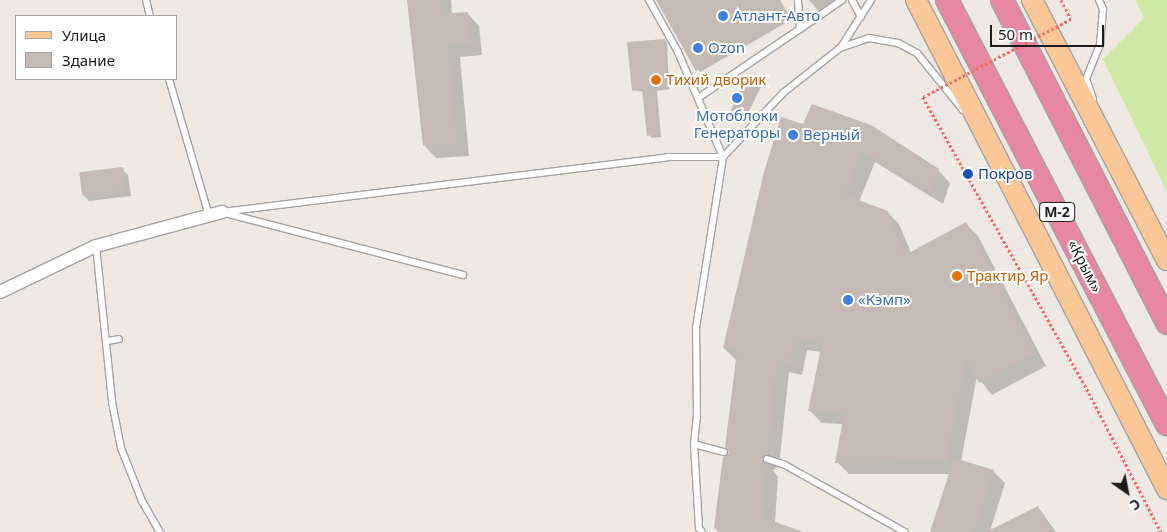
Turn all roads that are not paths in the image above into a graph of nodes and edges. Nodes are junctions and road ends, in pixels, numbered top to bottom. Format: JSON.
{"nodes":[{"id":1,"x":146,"y":0,"type":"edge"},
{"id":2,"x":648,"y":0,"type":"edge"},
{"id":3,"x":798,"y":0,"type":"edge"},
{"id":4,"x":842,"y":0,"type":"edge"},
{"id":5,"x":852,"y":0,"type":"edge"},
{"id":6,"x":871,"y":0,"type":"edge"},
{"id":7,"x":916,"y":0,"type":"edge"},
{"id":8,"x":948,"y":0,"type":"edge"},
{"id":9,"x":1002,"y":0,"type":"edge"},
{"id":10,"x":1032,"y":0,"type":"edge"},
{"id":11,"x":1098,"y":0,"type":"edge"},
{"id":12,"x":150,"y":15,"type":"edge"},
{"id":13,"x":861,"y":16,"type":"junction"},
{"id":14,"x":800,"y":29,"type":"junction"},
{"id":15,"x":840,"y":48,"type":"junction"},
{"id":16,"x":168,"y":80,"type":"edge"},
{"id":17,"x":698,"y":98,"type":"junction"},
{"id":18,"x":993,"y":148,"type":"junction"},
{"id":19,"x":723,"y":157,"type":"junction"},
{"id":20,"x":1121,"y":172,"type":"junction"},
{"id":21,"x":222,"y":212,"type":"junction"},
{"id":22,"x":209,"y":216,"type":"junction"},
{"id":23,"x":96,"y":246,"type":"junction"},
{"id":24,"x":1167,"y":260,"type":"edge"},
{"id":25,"x":463,"y":275,"type":"dead end"},
{"id":26,"x":0,"y":292,"type":"edge"},
{"id":27,"x":1167,"y":323,"type":"edge"},
{"id":28,"x":119,"y":339,"type":"dead end"},
{"id":29,"x":106,"y":341,"type":"junction"},
{"id":30,"x":1167,"y":424,"type":"edge"},
{"id":31,"x":694,"y":444,"type":"junction"},
{"id":32,"x":724,"y":452,"type":"dead end"},
{"id":33,"x":767,"y":459,"type":"dead end"},
{"id":34,"x":1167,"y":489,"type":"edge"},
{"id":35,"x":160,"y":532,"type":"edge"},
{"id":36,"x":702,"y":532,"type":"edge"},
{"id":37,"x":905,"y":532,"type":"edge"}],
"edges":[{"from":1,"to":12,"type":"lane"},
{"from":2,"to":17,"type":"lane"},
{"from":3,"to":14,"type":"lane"},
{"from":4,"to":14,"type":"lane"},
{"from":5,"to":13,"type":"lane"},
{"from":6,"to":13,"type":"lane"},
{"from":7,"to":18,"type":"main road"},
{"from":8,"to":30,"type":"highway","name":"«Крым»","number":"М-2"},
{"from":9,"to":27,"type":"highway"},
{"from":10,"to":20,"type":"main road"},
{"from":11,"to":20,"type":"lane"},
{"from":13,"to":15,"type":"lane"},
{"from":14,"to":17,"type":"lane"},
{"from":15,"to":18,"type":"lane"},
{"from":15,"to":19,"type":"lane"},
{"from":16,"to":22,"type":"lane"},
{"from":17,"to":19,"type":"lane"},
{"from":18,"to":34,"type":"main road"},
{"from":19,"to":21,"type":"lane"},
{"from":19,"to":31,"type":"lane"},
{"from":20,"to":24,"type":"main road"},
{"from":21,"to":22,"type":"street"},
{"from":21,"to":25,"type":"lane"},
{"from":22,"to":23,"type":"street"},
{"from":23,"to":26,"type":"street"},
{"from":23,"to":29,"type":"lane"},
{"from":28,"to":29,"type":"lane"},
{"from":29,"to":35,"type":"lane"},
{"from":31,"to":32,"type":"lane"},
{"from":31,"to":36,"type":"lane"},
{"from":33,"to":37,"type":"lane"}]}
